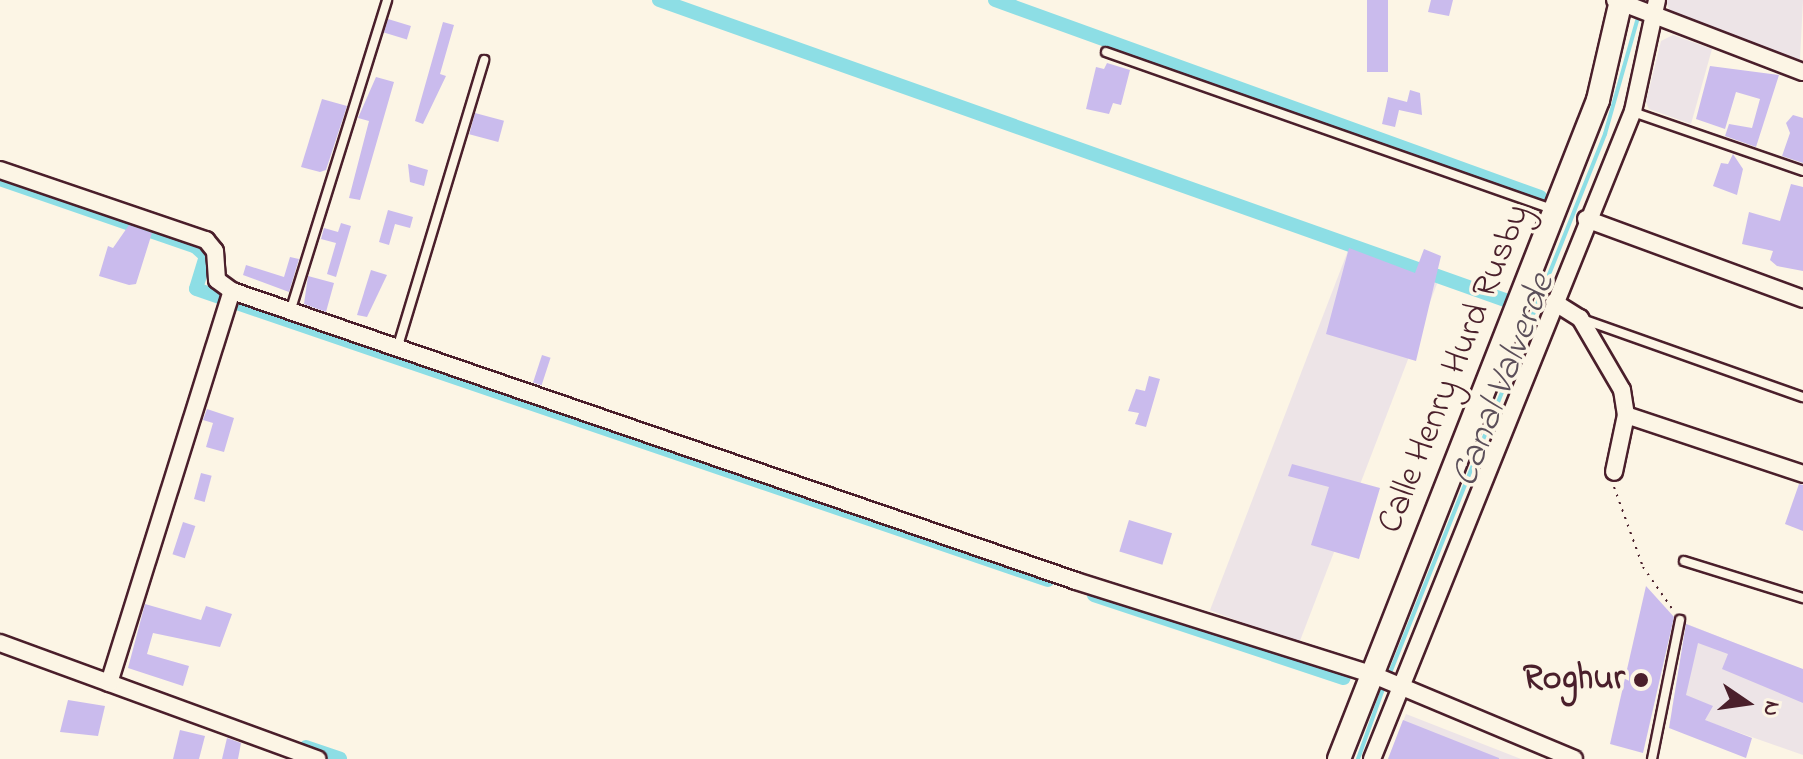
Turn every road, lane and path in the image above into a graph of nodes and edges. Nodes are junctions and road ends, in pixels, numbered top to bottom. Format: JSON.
{"nodes":[{"id":1,"x":387,"y":0,"type":"edge"},
{"id":2,"x":1622,"y":2,"type":"edge"},
{"id":3,"x":1653,"y":10,"type":"edge"},
{"id":4,"x":1106,"y":52,"type":"dead end"},
{"id":5,"x":484,"y":60,"type":"dead end"},
{"id":6,"x":1803,"y":72,"type":"edge"},
{"id":7,"x":1633,"y":111,"type":"junction"},
{"id":8,"x":0,"y":170,"type":"edge"},
{"id":9,"x":1803,"y":171,"type":"edge"},
{"id":10,"x":1554,"y":209,"type":"junction"},
{"id":11,"x":1586,"y":219,"type":"junction"},
{"id":12,"x":232,"y":291,"type":"junction"},
{"id":13,"x":1803,"y":299,"type":"edge"},
{"id":14,"x":1554,"y":302,"type":"junction"},
{"id":15,"x":290,"y":312,"type":"junction"},
{"id":16,"x":1580,"y":318,"type":"junction"},
{"id":17,"x":397,"y":349,"type":"junction"},
{"id":18,"x":1803,"y":397,"type":"edge"},
{"id":19,"x":1626,"y":415,"type":"junction"},
{"id":20,"x":1614,"y":472,"type":"joint"},
{"id":21,"x":1803,"y":474,"type":"edge"},
{"id":22,"x":1684,"y":561,"type":"dead end"},
{"id":23,"x":1803,"y":598,"type":"edge"},
{"id":24,"x":1680,"y":620,"type":"joint"},
{"id":25,"x":0,"y":643,"type":"edge"},
{"id":26,"x":1386,"y":680,"type":"junction"},
{"id":27,"x":109,"y":683,"type":"junction"},
{"id":28,"x":317,"y":759,"type":"edge"},
{"id":29,"x":1339,"y":759,"type":"edge"},
{"id":30,"x":1372,"y":759,"type":"edge"},
{"id":31,"x":1574,"y":759,"type":"edge"},
{"id":32,"x":1652,"y":759,"type":"edge"}],
"edges":[{"from":1,"to":15,"type":"lane"},
{"from":2,"to":3,"type":"street"},
{"from":2,"to":10,"type":"street","name":"Calle Henry Hurd Rusby"},
{"from":3,"to":6,"type":"street"},
{"from":3,"to":7,"type":"street","name":"Calle Henry Hurd Rusby"},
{"from":4,"to":10,"type":"lane"},
{"from":5,"to":17,"type":"lane"},
{"from":7,"to":9,"type":"lane"},
{"from":7,"to":11,"type":"street","name":"Calle Henry Hurd Rusby"},
{"from":8,"to":12,"type":"street"},
{"from":10,"to":26,"type":"street","name":"Calle Henry Hurd Rusby"},
{"from":11,"to":13,"type":"street"},
{"from":11,"to":14,"type":"street","name":"Calle Henry Hurd Rusby"},
{"from":12,"to":15,"type":"street"},
{"from":12,"to":27,"type":"street"},
{"from":14,"to":16,"type":"street"},
{"from":14,"to":26,"type":"street","name":"Calle Henry Hurd Rusby"},
{"from":15,"to":17,"type":"street"},
{"from":16,"to":18,"type":"lane"},
{"from":16,"to":19,"type":"street"},
{"from":17,"to":26,"type":"street"},
{"from":19,"to":20,"type":"street"},
{"from":19,"to":21,"type":"street"},
{"from":20,"to":24,"type":"path"},
{"from":22,"to":23,"type":"lane"},
{"from":24,"to":32,"type":"lane"},
{"from":25,"to":27,"type":"street"},
{"from":26,"to":29,"type":"street","name":"Calle Henry Hurd Rusby"},
{"from":26,"to":30,"type":"street","name":"Calle Henry Hurd Rusby"},
{"from":26,"to":31,"type":"street"},
{"from":27,"to":28,"type":"street"}]}
